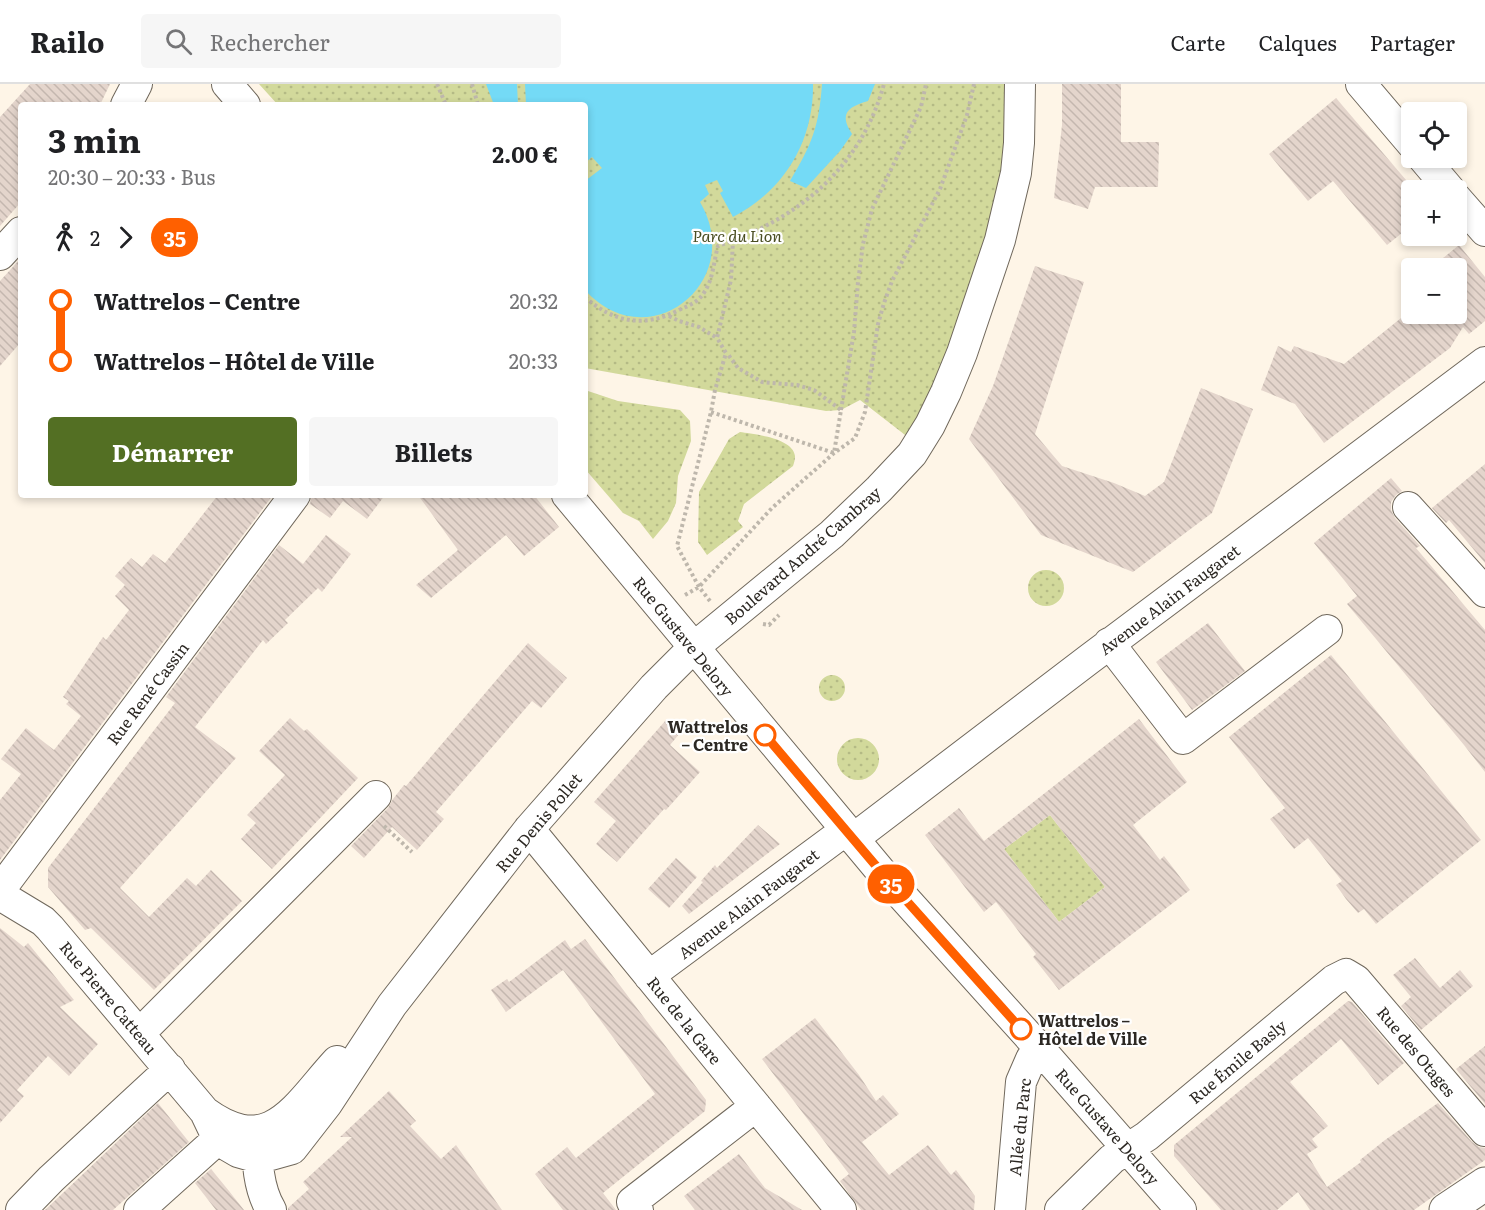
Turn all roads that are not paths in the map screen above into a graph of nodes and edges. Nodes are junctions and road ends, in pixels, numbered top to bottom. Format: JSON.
{"nodes":[{"id":1,"x":137,"y":84,"type":"edge"},
{"id":2,"x":227,"y":84,"type":"edge"},
{"id":3,"x":1020,"y":84,"type":"edge"},
{"id":4,"x":1361,"y":84,"type":"edge"},
{"id":5,"x":128,"y":102,"type":"edge"},
{"id":6,"x":242,"y":102,"type":"edge"},
{"id":7,"x":1401,"y":131,"type":"edge"},
{"id":8,"x":1431,"y":168,"type":"edge"},
{"id":9,"x":1442,"y":180,"type":"edge"},
{"id":10,"x":1467,"y":211,"type":"edge"},
{"id":11,"x":1485,"y":231,"type":"edge"},
{"id":12,"x":18,"y":235,"type":"edge"},
{"id":13,"x":0,"y":255,"type":"edge"},
{"id":14,"x":1485,"y":362,"type":"edge"},
{"id":15,"x":293,"y":498,"type":"edge"},
{"id":16,"x":569,"y":498,"type":"edge"},
{"id":17,"x":1408,"y":507,"type":"dead end"},
{"id":18,"x":1485,"y":592,"type":"edge"},
{"id":19,"x":1327,"y":630,"type":"dead end"},
{"id":20,"x":1109,"y":644,"type":"junction"},
{"id":21,"x":693,"y":648,"type":"junction"},
{"id":22,"x":370,"y":802,"type":"road end"},
{"id":23,"x":529,"y":829,"type":"junction"},
{"id":24,"x":850,"y":834,"type":"junction"},
{"id":25,"x":0,"y":890,"type":"edge"},
{"id":26,"x":0,"y":895,"type":"edge"},
{"id":27,"x":1346,"y":974,"type":"joint"},
{"id":28,"x":649,"y":976,"type":"junction"},
{"id":29,"x":140,"y":1033,"type":"junction"},
{"id":30,"x":1041,"y":1050,"type":"junction"},
{"id":31,"x":170,"y":1069,"type":"junction"},
{"id":32,"x":756,"y":1106,"type":"junction"},
{"id":33,"x":218,"y":1125,"type":"junction"},
{"id":34,"x":1485,"y":1131,"type":"edge"},
{"id":35,"x":257,"y":1143,"type":"junction"},
{"id":36,"x":1127,"y":1148,"type":"junction"},
{"id":37,"x":1485,"y":1184,"type":"edge"},
{"id":38,"x":21,"y":1210,"type":"edge"},
{"id":39,"x":139,"y":1210,"type":"edge"},
{"id":40,"x":271,"y":1210,"type":"edge"},
{"id":41,"x":638,"y":1210,"type":"edge"},
{"id":42,"x":841,"y":1210,"type":"edge"},
{"id":43,"x":1011,"y":1210,"type":"edge"},
{"id":44,"x":1060,"y":1210,"type":"edge"},
{"id":45,"x":1181,"y":1210,"type":"edge"},
{"id":46,"x":1446,"y":1210,"type":"edge"}],
"edges":[{"from":1,"to":5,"type":"street"},
{"from":2,"to":6,"type":"street"},
{"from":3,"to":21,"type":"street","name":"Boulevard André Cambray"},
{"from":4,"to":7,"type":"street"},
{"from":8,"to":9,"type":"street"},
{"from":10,"to":11,"type":"street"},
{"from":12,"to":13,"type":"street"},
{"from":14,"to":20,"type":"street","name":"Avenue Alain Faugaret"},
{"from":15,"to":25,"type":"street","name":"Rue René Cassin"},
{"from":16,"to":21,"type":"street","name":"Rue Gustave Delory"},
{"from":17,"to":18,"type":"street"},
{"from":19,"to":20,"type":"street"},
{"from":20,"to":24,"type":"street","name":"Avenue Alain Faugaret"},
{"from":21,"to":23,"type":"street","name":"Rue Denis Pollet"},
{"from":21,"to":24,"type":"street","name":"Rue Gustave Delory"},
{"from":22,"to":29,"type":"street"},
{"from":23,"to":28,"type":"street","name":"Rue de la Gare"},
{"from":23,"to":35,"type":"street","name":"Rue Denis Pollet"},
{"from":24,"to":28,"type":"street","name":"Avenue Alain Faugaret"},
{"from":24,"to":30,"type":"street","name":"Rue Gustave Delory"},
{"from":26,"to":29,"type":"street","name":"Rue Pierre Catteau"},
{"from":27,"to":34,"type":"street","name":"Rue des Otages"},
{"from":27,"to":36,"type":"street","name":"Rue Émile Basly"},
{"from":28,"to":32,"type":"street","name":"Rue de la Gare"},
{"from":29,"to":31,"type":"street","name":"Rue Pierre Catteau"},
{"from":30,"to":36,"type":"street","name":"Rue Gustave Delory"},
{"from":30,"to":43,"type":"street","name":"Allée du Parc"},
{"from":31,"to":33,"type":"street","name":"Rue Pierre Catteau"},
{"from":31,"to":38,"type":"street"},
{"from":32,"to":41,"type":"street"},
{"from":32,"to":42,"type":"street","name":"Rue de la Gare"},
{"from":33,"to":35,"type":"street"},
{"from":33,"to":39,"type":"street"},
{"from":35,"to":40,"type":"street"},
{"from":36,"to":44,"type":"street"},
{"from":36,"to":45,"type":"street","name":"Rue Gustave Delory"},
{"from":37,"to":46,"type":"main road"}]}
